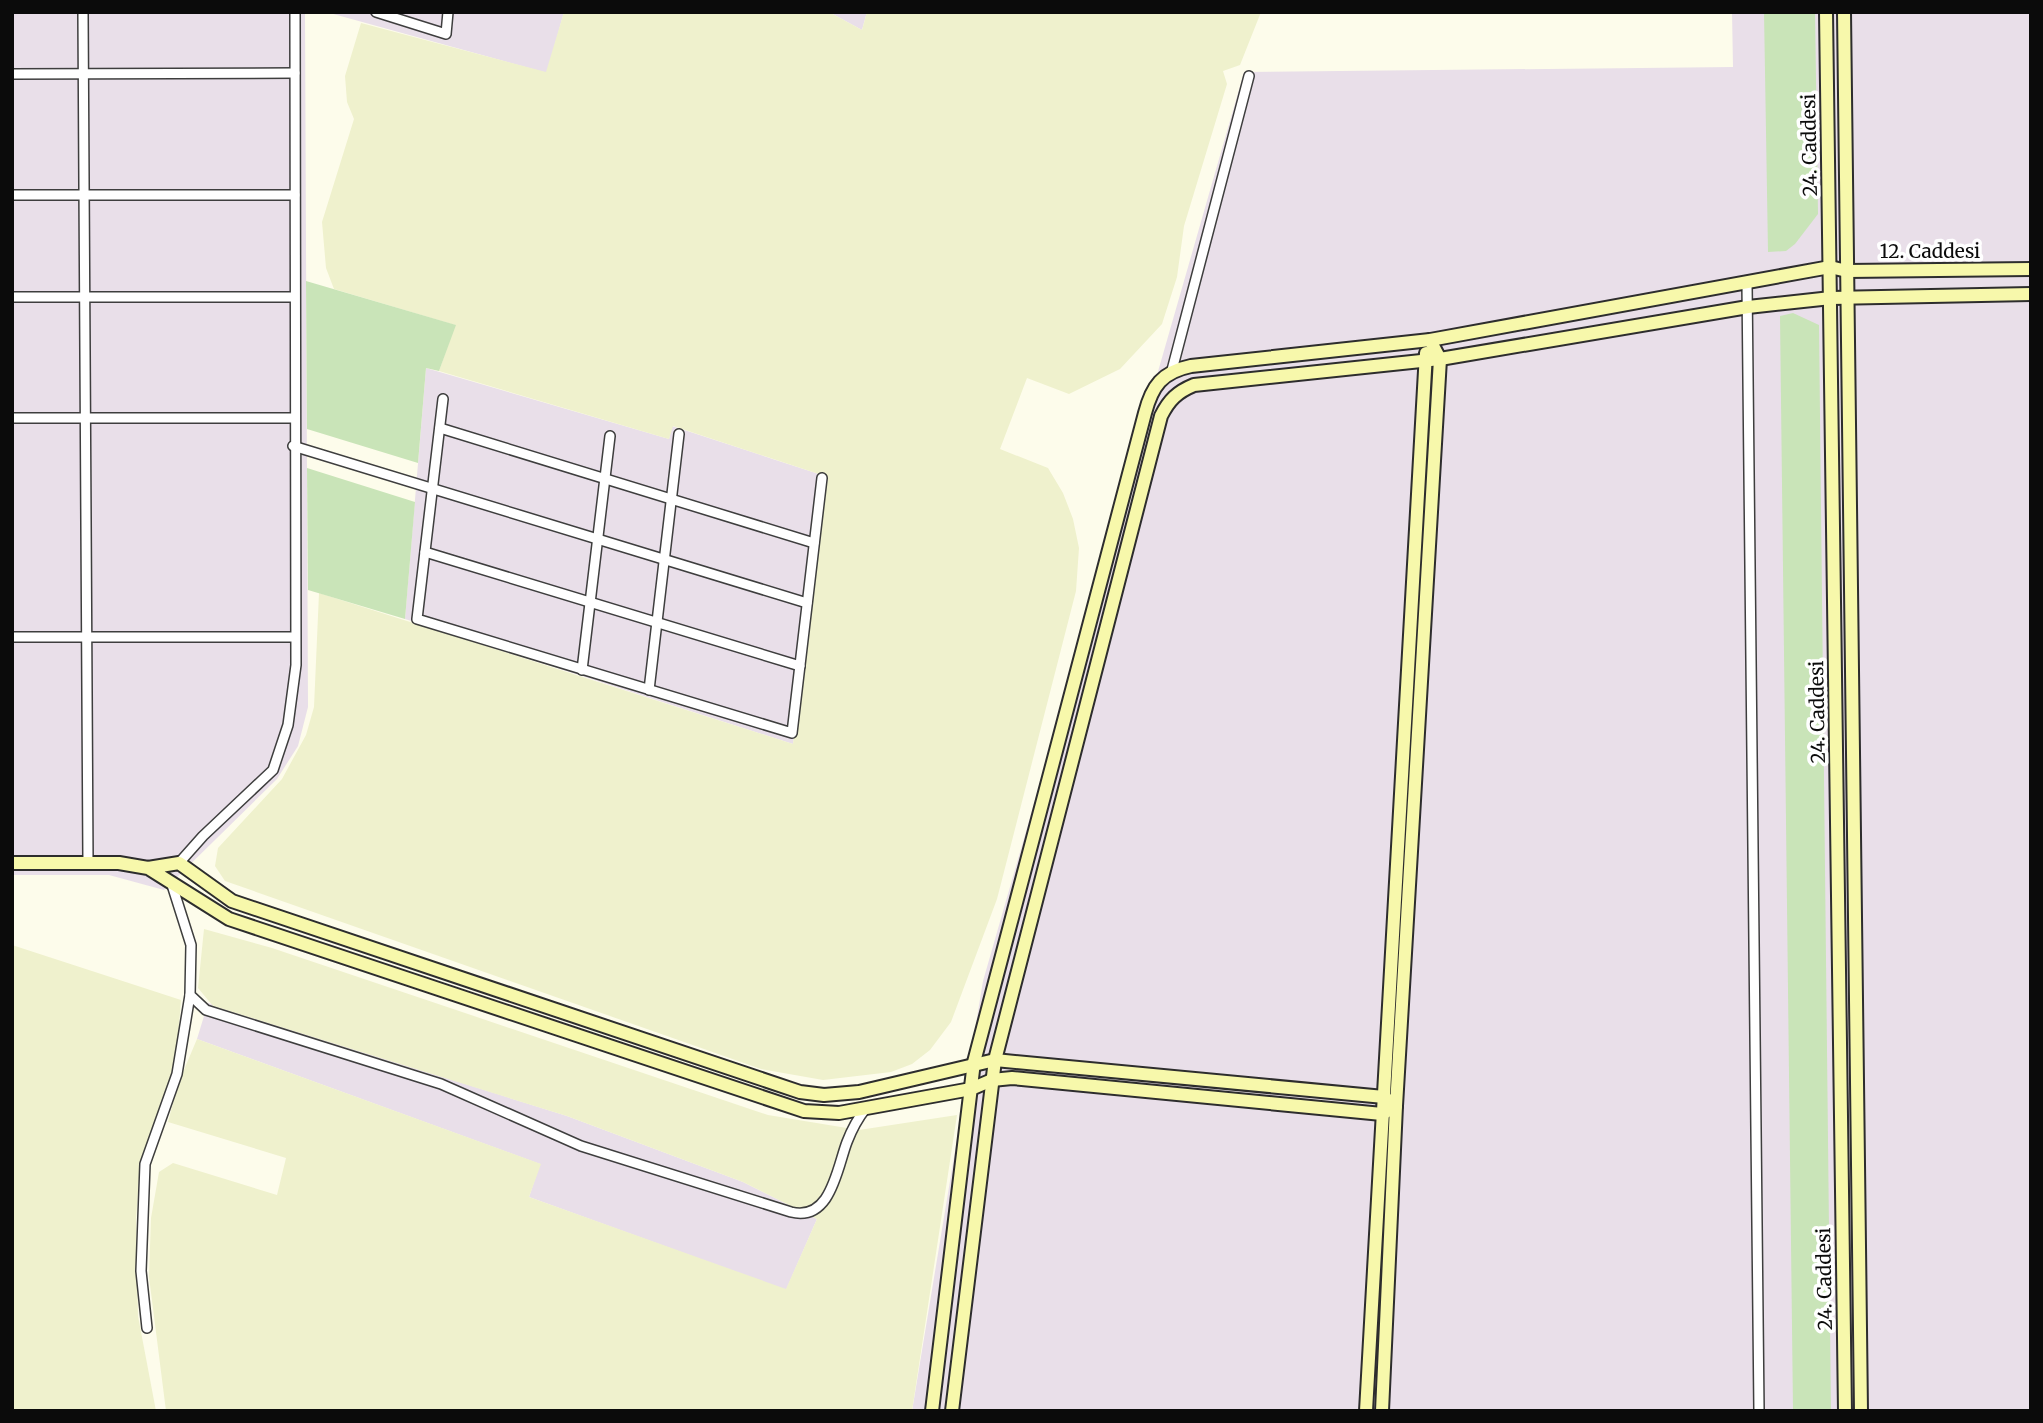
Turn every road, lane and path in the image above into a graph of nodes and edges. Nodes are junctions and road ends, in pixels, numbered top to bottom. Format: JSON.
{"nodes":[{"id":1,"x":83,"y":12,"type":"edge"},
{"id":2,"x":295,"y":12,"type":"edge"},
{"id":3,"x":376,"y":12,"type":"edge"},
{"id":4,"x":447,"y":12,"type":"edge"},
{"id":5,"x":1826,"y":12,"type":"edge"},
{"id":6,"x":1844,"y":12,"type":"edge"},
{"id":7,"x":295,"y":73,"type":"junction"},
{"id":8,"x":12,"y":74,"type":"edge"},
{"id":9,"x":84,"y":74,"type":"junction"},
{"id":10,"x":1249,"y":76,"type":"dead end"},
{"id":11,"x":12,"y":195,"type":"edge"},
{"id":12,"x":84,"y":195,"type":"junction"},
{"id":13,"x":295,"y":195,"type":"junction"},
{"id":14,"x":1830,"y":267,"type":"junction"},
{"id":15,"x":2031,"y":270,"type":"edge"},
{"id":16,"x":1847,"y":271,"type":"junction"},
{"id":17,"x":1747,"y":284,"type":"junction"},
{"id":18,"x":2031,"y":294,"type":"edge"},
{"id":19,"x":12,"y":297,"type":"edge"},
{"id":20,"x":85,"y":297,"type":"junction"},
{"id":21,"x":294,"y":297,"type":"junction"},
{"id":22,"x":1848,"y":297,"type":"junction"},
{"id":23,"x":1830,"y":298,"type":"junction"},
{"id":24,"x":1748,"y":307,"type":"junction"},
{"id":25,"x":1430,"y":340,"type":"junction"},
{"id":26,"x":1440,"y":359,"type":"junction"},
{"id":27,"x":1423,"y":361,"type":"junction"},
{"id":28,"x":1172,"y":370,"type":"junction"},
{"id":29,"x":443,"y":398,"type":"dead end"},
{"id":30,"x":12,"y":418,"type":"edge"},
{"id":31,"x":85,"y":418,"type":"junction"},
{"id":32,"x":293,"y":418,"type":"junction"},
{"id":33,"x":440,"y":428,"type":"junction"},
{"id":34,"x":679,"y":434,"type":"dead end"},
{"id":35,"x":610,"y":436,"type":"dead end"},
{"id":36,"x":293,"y":446,"type":"junction"},
{"id":37,"x":821,"y":478,"type":"dead end"},
{"id":38,"x":605,"y":479,"type":"junction"},
{"id":39,"x":433,"y":488,"type":"junction"},
{"id":40,"x":671,"y":499,"type":"junction"},
{"id":41,"x":598,"y":539,"type":"junction"},
{"id":42,"x":814,"y":542,"type":"junction"},
{"id":43,"x":425,"y":552,"type":"junction"},
{"id":44,"x":664,"y":559,"type":"junction"},
{"id":45,"x":590,"y":602,"type":"junction"},
{"id":46,"x":807,"y":603,"type":"junction"},
{"id":47,"x":657,"y":622,"type":"junction"},
{"id":48,"x":12,"y":637,"type":"edge"},
{"id":49,"x":86,"y":637,"type":"junction"},
{"id":50,"x":295,"y":637,"type":"junction"},
{"id":51,"x":800,"y":666,"type":"junction"},
{"id":52,"x":582,"y":670,"type":"junction"},
{"id":53,"x":649,"y":690,"type":"junction"},
{"id":54,"x":12,"y":863,"type":"edge"},
{"id":55,"x":88,"y":863,"type":"junction"},
{"id":56,"x":179,"y":863,"type":"junction"},
{"id":57,"x":148,"y":868,"type":"junction"},
{"id":58,"x":172,"y":885,"type":"junction"},
{"id":59,"x":190,"y":995,"type":"junction"},
{"id":60,"x":995,"y":1059,"type":"junction"},
{"id":61,"x":974,"y":1062,"type":"junction"},
{"id":62,"x":992,"y":1080,"type":"junction"},
{"id":63,"x":971,"y":1089,"type":"junction"},
{"id":64,"x":1384,"y":1097,"type":"junction"},
{"id":65,"x":1396,"y":1106,"type":"junction"},
{"id":66,"x":866,"y":1108,"type":"junction"},
{"id":67,"x":1382,"y":1114,"type":"junction"},
{"id":68,"x":147,"y":1328,"type":"dead end"},
{"id":69,"x":932,"y":1411,"type":"edge"},
{"id":70,"x":952,"y":1411,"type":"edge"},
{"id":71,"x":1366,"y":1411,"type":"edge"},
{"id":72,"x":1382,"y":1411,"type":"edge"},
{"id":73,"x":1759,"y":1411,"type":"edge"},
{"id":74,"x":1845,"y":1411,"type":"edge"},
{"id":75,"x":1861,"y":1411,"type":"edge"}],
"edges":[{"from":1,"to":9,"type":"street"},
{"from":2,"to":7,"type":"street"},
{"from":3,"to":4,"type":"street"},
{"from":5,"to":14,"type":"street","name":"24. Caddesi"},
{"from":6,"to":16,"type":"street","name":"24. Caddesi"},
{"from":7,"to":9,"type":"street"},
{"from":7,"to":13,"type":"street"},
{"from":8,"to":9,"type":"street"},
{"from":9,"to":12,"type":"street"},
{"from":10,"to":28,"type":"street"},
{"from":11,"to":12,"type":"street"},
{"from":12,"to":13,"type":"street"},
{"from":12,"to":20,"type":"street"},
{"from":13,"to":21,"type":"street"},
{"from":14,"to":16,"type":"street","name":"12. Caddesi"},
{"from":14,"to":17,"type":"street"},
{"from":14,"to":23,"type":"street","name":"24. Caddesi"},
{"from":15,"to":16,"type":"street","name":"12. Caddesi"},
{"from":16,"to":22,"type":"street","name":"24. Caddesi"},
{"from":17,"to":24,"type":"street"},
{"from":17,"to":25,"type":"street"},
{"from":18,"to":22,"type":"street"},
{"from":19,"to":20,"type":"street"},
{"from":20,"to":21,"type":"street"},
{"from":20,"to":31,"type":"street"},
{"from":21,"to":32,"type":"street"},
{"from":22,"to":23,"type":"street"},
{"from":22,"to":75,"type":"street","name":"24. Caddesi"},
{"from":23,"to":24,"type":"street"},
{"from":23,"to":74,"type":"street","name":"24. Caddesi"},
{"from":24,"to":26,"type":"street"},
{"from":24,"to":73,"type":"street"},
{"from":25,"to":26,"type":"street"},
{"from":25,"to":27,"type":"street"},
{"from":25,"to":28,"type":"street"},
{"from":26,"to":27,"type":"street"},
{"from":26,"to":65,"type":"street"},
{"from":27,"to":60,"type":"street"},
{"from":27,"to":64,"type":"street"},
{"from":28,"to":61,"type":"street"},
{"from":29,"to":33,"type":"street"},
{"from":30,"to":31,"type":"street"},
{"from":31,"to":32,"type":"street"},
{"from":31,"to":49,"type":"street"},
{"from":32,"to":36,"type":"street"},
{"from":33,"to":38,"type":"street"},
{"from":33,"to":39,"type":"street"},
{"from":34,"to":40,"type":"street"},
{"from":35,"to":38,"type":"street"},
{"from":36,"to":39,"type":"street"},
{"from":36,"to":50,"type":"street"},
{"from":37,"to":42,"type":"street"},
{"from":38,"to":40,"type":"street"},
{"from":38,"to":41,"type":"street"},
{"from":39,"to":41,"type":"street"},
{"from":39,"to":43,"type":"street"},
{"from":40,"to":42,"type":"street"},
{"from":40,"to":44,"type":"street"},
{"from":41,"to":44,"type":"street"},
{"from":41,"to":45,"type":"street"},
{"from":42,"to":46,"type":"street"},
{"from":43,"to":45,"type":"street"},
{"from":43,"to":52,"type":"street"},
{"from":44,"to":46,"type":"street"},
{"from":44,"to":47,"type":"street"},
{"from":45,"to":47,"type":"street"},
{"from":45,"to":52,"type":"street"},
{"from":46,"to":51,"type":"street"},
{"from":47,"to":51,"type":"street"},
{"from":47,"to":53,"type":"street"},
{"from":48,"to":49,"type":"street"},
{"from":49,"to":50,"type":"street"},
{"from":49,"to":55,"type":"street"},
{"from":50,"to":56,"type":"street"},
{"from":51,"to":53,"type":"street"},
{"from":52,"to":53,"type":"street"},
{"from":54,"to":55,"type":"street"},
{"from":55,"to":57,"type":"street"},
{"from":56,"to":57,"type":"street"},
{"from":56,"to":61,"type":"street"},
{"from":57,"to":58,"type":"street"},
{"from":58,"to":59,"type":"street"},
{"from":58,"to":66,"type":"street"},
{"from":59,"to":66,"type":"street"},
{"from":59,"to":68,"type":"street"},
{"from":60,"to":61,"type":"street"},
{"from":60,"to":62,"type":"street"},
{"from":60,"to":64,"type":"street"},
{"from":61,"to":63,"type":"street"},
{"from":62,"to":63,"type":"street"},
{"from":62,"to":67,"type":"street"},
{"from":62,"to":70,"type":"street"},
{"from":63,"to":66,"type":"street"},
{"from":63,"to":69,"type":"street"},
{"from":64,"to":65,"type":"street"},
{"from":64,"to":67,"type":"street"},
{"from":65,"to":67,"type":"street"},
{"from":65,"to":72,"type":"street"},
{"from":67,"to":71,"type":"street"}]}
